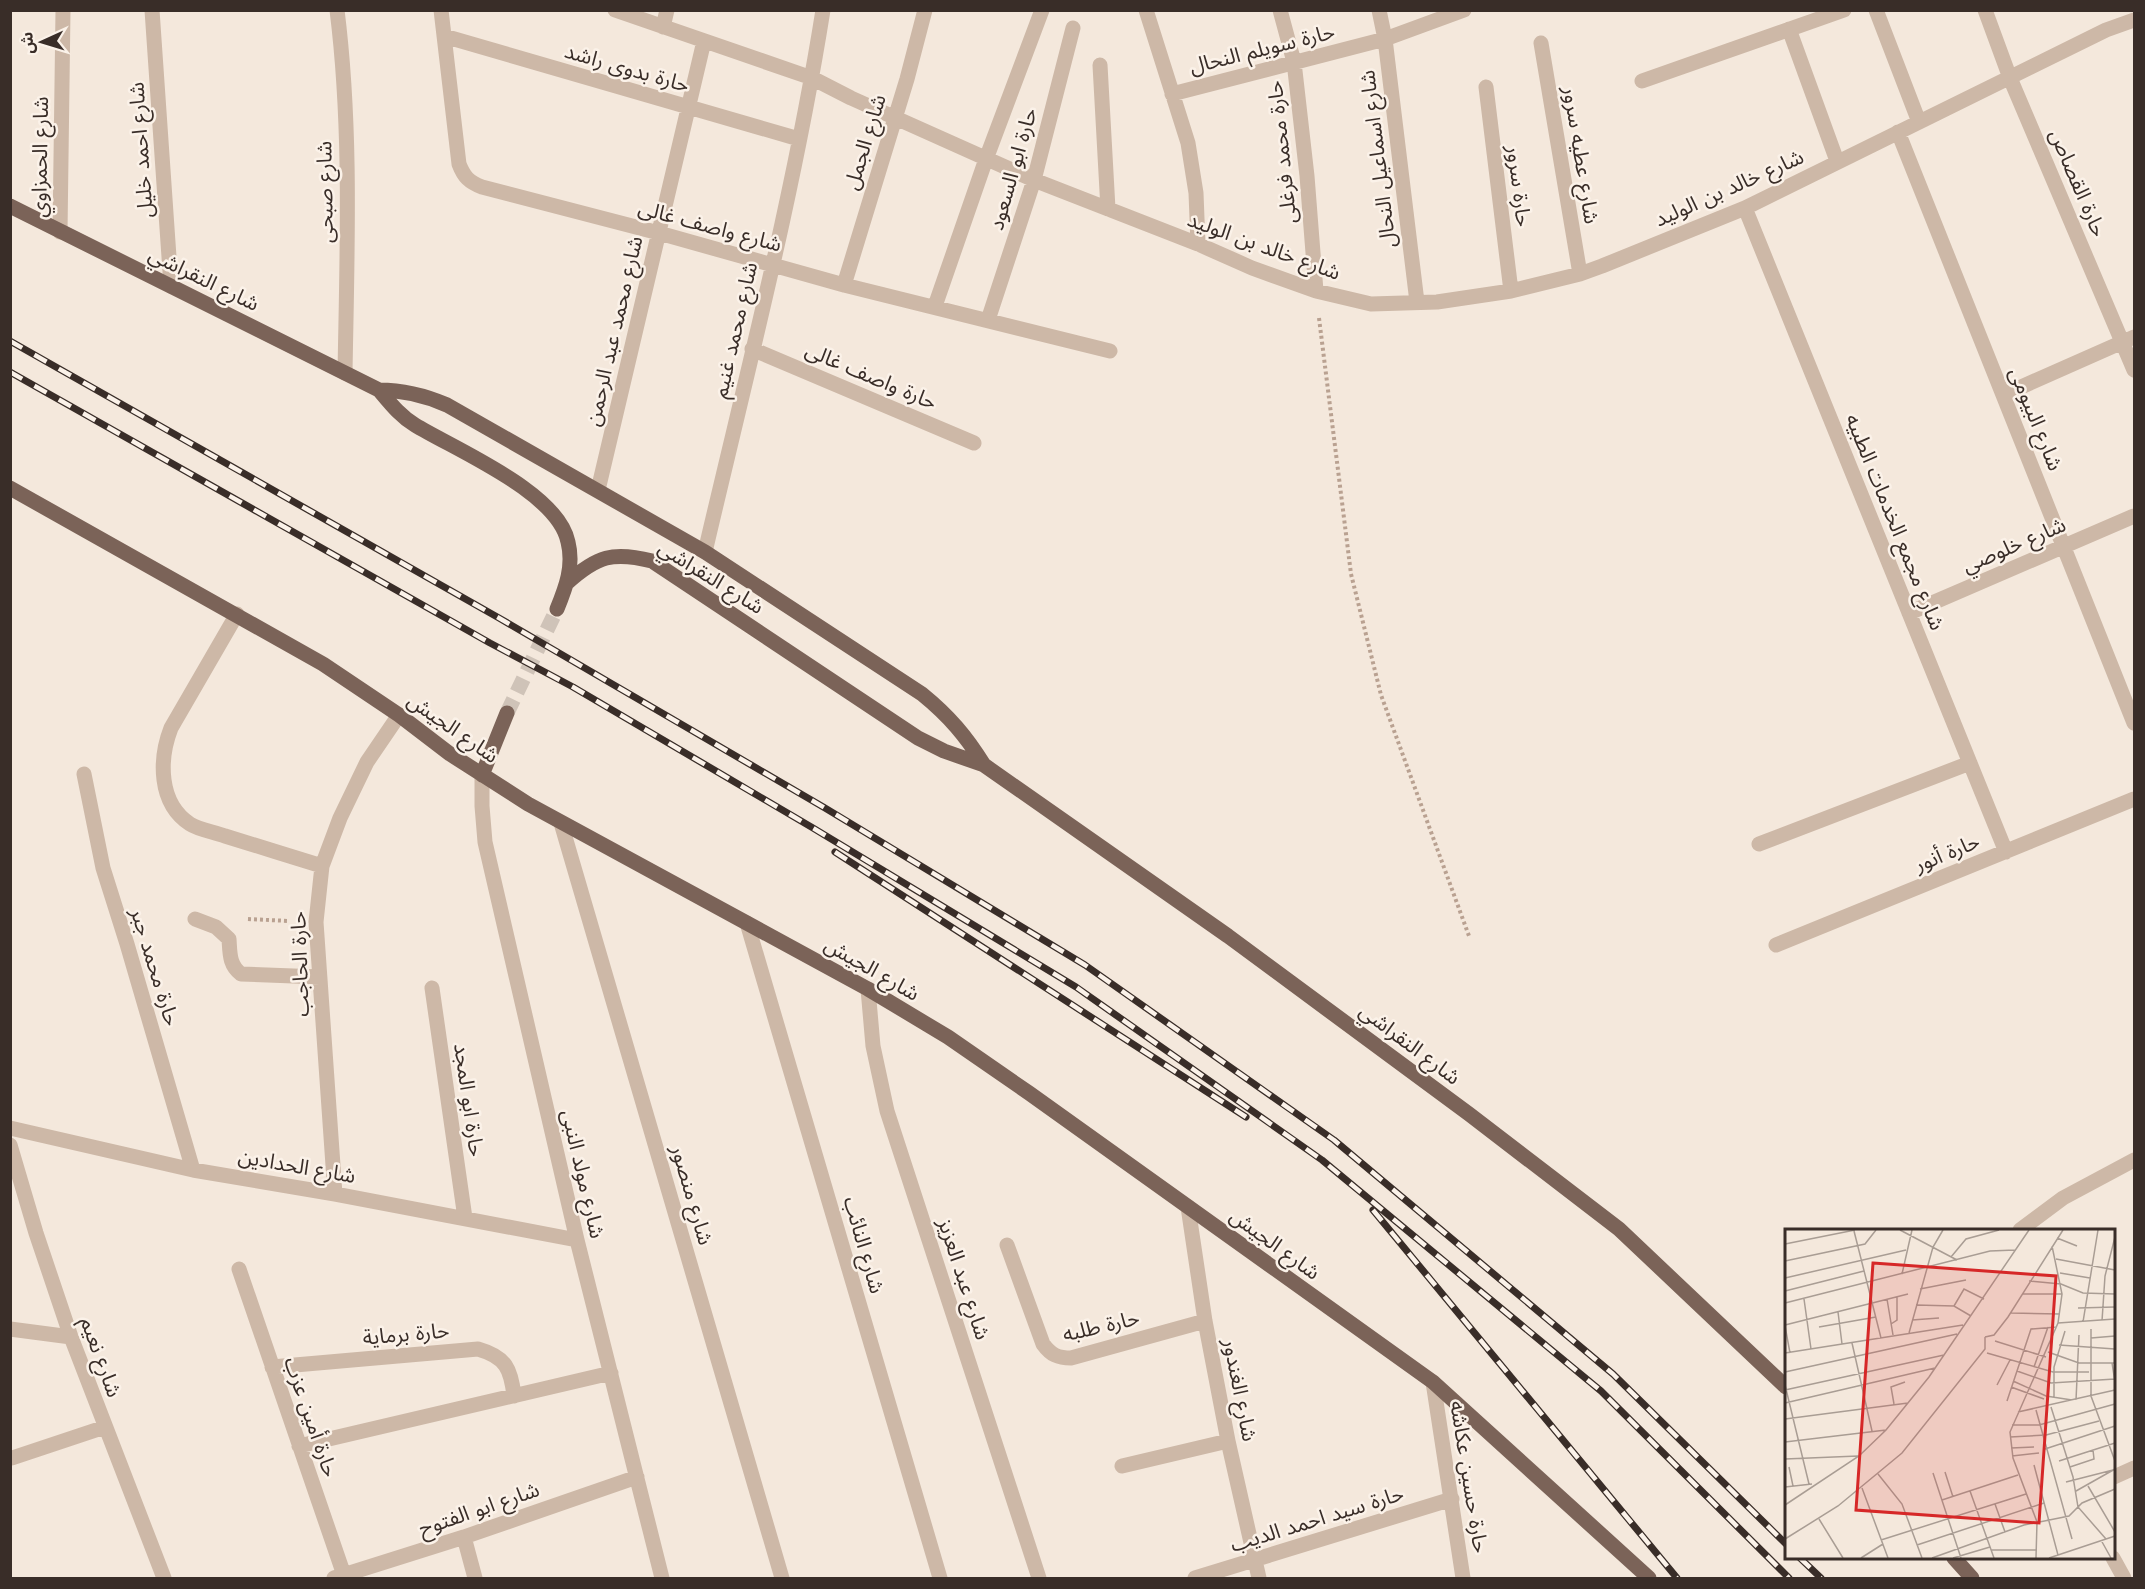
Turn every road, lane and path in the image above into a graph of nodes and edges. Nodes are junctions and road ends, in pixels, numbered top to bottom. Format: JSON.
{"nodes":[{"id":1,"x":63,"y":10,"type":"edge"},
{"id":2,"x":152,"y":10,"type":"edge"},
{"id":3,"x":337,"y":10,"type":"edge"},
{"id":4,"x":441,"y":10,"type":"edge"},
{"id":5,"x":615,"y":10,"type":"edge"},
{"id":6,"x":666,"y":10,"type":"edge"},
{"id":7,"x":823,"y":10,"type":"edge"},
{"id":8,"x":925,"y":10,"type":"edge"},
{"id":9,"x":1042,"y":10,"type":"edge"},
{"id":10,"x":1146,"y":10,"type":"edge"},
{"id":11,"x":1280,"y":10,"type":"edge"},
{"id":12,"x":1379,"y":10,"type":"edge"},
{"id":13,"x":1464,"y":10,"type":"edge"},
{"id":14,"x":1844,"y":10,"type":"edge"},
{"id":15,"x":1876,"y":10,"type":"edge"},
{"id":16,"x":1985,"y":10,"type":"edge"},
{"id":17,"x":2133,"y":19,"type":"edge"},
{"id":18,"x":663,"y":27,"type":"junction"},
{"id":19,"x":1073,"y":28,"type":"dead end"},
{"id":20,"x":1789,"y":29,"type":"junction"},
{"id":21,"x":444,"y":36,"type":"junction"},
{"id":22,"x":1385,"y":39,"type":"junction"},
{"id":23,"x":704,"y":41,"type":"junction"},
{"id":24,"x":1541,"y":43,"type":"dead end"},
{"id":25,"x":1294,"y":62,"type":"junction"},
{"id":26,"x":1100,"y":65,"type":"dead end"},
{"id":27,"x":812,"y":78,"type":"junction"},
{"id":28,"x":2010,"y":78,"type":"junction"},
{"id":29,"x":1642,"y":81,"type":"dead end"},
{"id":30,"x":1486,"y":87,"type":"dead end"},
{"id":31,"x":1172,"y":94,"type":"junction"},
{"id":32,"x":690,"y":108,"type":"junction"},
{"id":33,"x":895,"y":117,"type":"junction"},
{"id":34,"x":1918,"y":122,"type":"junction"},
{"id":35,"x":1898,"y":132,"type":"junction"},
{"id":36,"x":800,"y":139,"type":"junction"},
{"id":37,"x":986,"y":159,"type":"junction"},
{"id":38,"x":1837,"y":161,"type":"junction"},
{"id":39,"x":1035,"y":180,"type":"junction"},
{"id":40,"x":10,"y":206,"type":"edge"},
{"id":41,"x":1745,"y":208,"type":"junction"},
{"id":42,"x":1108,"y":209,"type":"junction"},
{"id":43,"x":60,"y":232,"type":"junction"},
{"id":44,"x":659,"y":233,"type":"junction"},
{"id":45,"x":1198,"y":244,"type":"junction"},
{"id":46,"x":772,"y":264,"type":"junction"},
{"id":47,"x":1580,"y":274,"type":"junction"},
{"id":48,"x":844,"y":285,"type":"junction"},
{"id":49,"x":171,"y":286,"type":"junction"},
{"id":50,"x":1316,"y":291,"type":"junction"},
{"id":51,"x":1511,"y":291,"type":"junction"},
{"id":52,"x":1417,"y":302,"type":"junction"},
{"id":53,"x":935,"y":306,"type":"junction"},
{"id":54,"x":988,"y":320,"type":"junction"},
{"id":55,"x":2129,"y":340,"type":"edge"},
{"id":56,"x":752,"y":349,"type":"junction"},
{"id":57,"x":1110,"y":351,"type":"dead end"},
{"id":58,"x":2134,"y":370,"type":"edge"},
{"id":59,"x":345,"y":373,"type":"junction"},
{"id":60,"x":379,"y":390,"type":"junction"},
{"id":61,"x":2003,"y":395,"type":"junction"},
{"id":62,"x":974,"y":443,"type":"dead end"},
{"id":63,"x":10,"y":488,"type":"edge"},
{"id":64,"x":598,"y":490,"type":"junction"},
{"id":65,"x":2134,"y":516,"type":"edge"},
{"id":66,"x":2064,"y":546,"type":"junction"},
{"id":67,"x":705,"y":552,"type":"junction"},
{"id":68,"x":567,"y":583,"type":"junction"},
{"id":69,"x":557,"y":609,"type":"tunnel mouth"},
{"id":70,"x":1909,"y":613,"type":"junction"},
{"id":71,"x":237,"y":614,"type":"junction"},
{"id":72,"x":507,"y":713,"type":"tunnel mouth"},
{"id":73,"x":399,"y":715,"type":"junction"},
{"id":74,"x":2134,"y":723,"type":"edge"},
{"id":75,"x":1970,"y":763,"type":"junction"},
{"id":76,"x":984,"y":765,"type":"junction"},
{"id":77,"x":84,"y":774,"type":"dead end"},
{"id":78,"x":482,"y":775,"type":"junction"},
{"id":79,"x":2134,"y":799,"type":"edge"},
{"id":80,"x":561,"y":823,"type":"junction"},
{"id":81,"x":1759,"y":844,"type":"dead end"},
{"id":82,"x":2006,"y":852,"type":"junction"},
{"id":83,"x":322,"y":866,"type":"junction"},
{"id":84,"x":195,"y":919,"type":"dead end"},
{"id":85,"x":242,"y":919,"type":"dead end"},
{"id":86,"x":316,"y":921,"type":"junction"},
{"id":87,"x":747,"y":923,"type":"junction"},
{"id":88,"x":1469,"y":936,"type":"dead end"},
{"id":89,"x":1776,"y":945,"type":"dead end"},
{"id":90,"x":320,"y":977,"type":"junction"},
{"id":91,"x":432,"y":988,"type":"dead end"},
{"id":92,"x":868,"y":988,"type":"junction"},
{"id":93,"x":10,"y":1128,"type":"edge"},
{"id":94,"x":10,"y":1145,"type":"edge"},
{"id":95,"x":2134,"y":1160,"type":"edge"},
{"id":96,"x":193,"y":1170,"type":"junction"},
{"id":97,"x":335,"y":1194,"type":"junction"},
{"id":98,"x":1188,"y":1207,"type":"junction"},
{"id":99,"x":465,"y":1218,"type":"junction"},
{"id":100,"x":2021,"y":1229,"type":"edge"},
{"id":101,"x":577,"y":1240,"type":"junction"},
{"id":102,"x":1007,"y":1245,"type":"dead end"},
{"id":103,"x":239,"y":1269,"type":"dead end"},
{"id":104,"x":1205,"y":1321,"type":"junction"},
{"id":105,"x":10,"y":1329,"type":"edge"},
{"id":106,"x":71,"y":1337,"type":"junction"},
{"id":107,"x":272,"y":1367,"type":"junction"},
{"id":108,"x":610,"y":1373,"type":"junction"},
{"id":109,"x":1432,"y":1382,"type":"junction"},
{"id":110,"x":1785,"y":1386,"type":"edge"},
{"id":111,"x":514,"y":1396,"type":"junction"},
{"id":112,"x":105,"y":1427,"type":"junction"},
{"id":113,"x":1228,"y":1441,"type":"junction"},
{"id":114,"x":299,"y":1446,"type":"junction"},
{"id":115,"x":12,"y":1458,"type":"dead end"},
{"id":116,"x":1122,"y":1466,"type":"dead end"},
{"id":117,"x":2134,"y":1468,"type":"edge"},
{"id":118,"x":638,"y":1477,"type":"junction"},
{"id":119,"x":2115,"y":1477,"type":"edge"},
{"id":120,"x":1452,"y":1499,"type":"junction"},
{"id":121,"x":464,"y":1537,"type":"junction"},
{"id":122,"x":1956,"y":1559,"type":"edge"},
{"id":123,"x":2114,"y":1559,"type":"edge"},
{"id":124,"x":1255,"y":1561,"type":"junction"},
{"id":125,"x":341,"y":1577,"type":"edge"},
{"id":126,"x":164,"y":1578,"type":"edge"},
{"id":127,"x":475,"y":1578,"type":"edge"},
{"id":128,"x":662,"y":1578,"type":"edge"},
{"id":129,"x":782,"y":1578,"type":"edge"},
{"id":130,"x":940,"y":1578,"type":"edge"},
{"id":131,"x":1039,"y":1578,"type":"edge"},
{"id":132,"x":1195,"y":1578,"type":"edge"},
{"id":133,"x":1259,"y":1578,"type":"edge"},
{"id":134,"x":1463,"y":1578,"type":"edge"},
{"id":135,"x":1649,"y":1578,"type":"edge"},
{"id":136,"x":1972,"y":1578,"type":"edge"},
{"id":137,"x":2124,"y":1578,"type":"edge"}],
"edges":[{"from":1,"to":43,"type":"street","name":"شارع الحمزاوي"},
{"from":2,"to":49,"type":"street","name":"شارع احمد خليل"},
{"from":3,"to":59,"type":"street","name":"شارع صبحى"},
{"from":4,"to":21,"type":"street","name":"شارع واصف غالى"},
{"from":5,"to":18,"type":"street","name":"شارع خالد بن الوليد"},
{"from":6,"to":18,"type":"street"},
{"from":7,"to":27,"type":"street","name":"شارع محمد غنيم"},
{"from":8,"to":33,"type":"street","name":"شارع الجمل"},
{"from":9,"to":37,"type":"street"},
{"from":10,"to":31,"type":"street"},
{"from":11,"to":25,"type":"street","name":"حارة محمد فرغلى"},
{"from":12,"to":22,"type":"street","name":"شارع اسماعيل النحال"},
{"from":13,"to":22,"type":"street","name":"حارة سويلم النحال"},
{"from":14,"to":20,"type":"street"},
{"from":15,"to":34,"type":"street"},
{"from":16,"to":28,"type":"street","name":"حارة القصاص"},
{"from":17,"to":28,"type":"street","name":"شارع خالد بن الوليد"},
{"from":18,"to":23,"type":"street","name":"شارع خالد بن الوليد"},
{"from":19,"to":39,"type":"street","name":"حارة ابو السعود"},
{"from":20,"to":29,"type":"street"},
{"from":20,"to":38,"type":"street"},
{"from":21,"to":32,"type":"street","name":"حارة بدوى راشد"},
{"from":21,"to":44,"type":"street","name":"شارع واصف غالى"},
{"from":22,"to":25,"type":"street","name":"حارة سويلم النحال"},
{"from":22,"to":52,"type":"street","name":"شارع اسماعيل النحال"},
{"from":23,"to":27,"type":"street","name":"شارع خالد بن الوليد"},
{"from":23,"to":32,"type":"street","name":"شارع محمد عبد الرحمن"},
{"from":24,"to":47,"type":"street","name":"شارع عطيه سرور"},
{"from":25,"to":31,"type":"street","name":"حارة سويلم النحال"},
{"from":25,"to":50,"type":"street","name":"حارة محمد فرغلى"},
{"from":26,"to":42,"type":"street"},
{"from":27,"to":33,"type":"street","name":"شارع خالد بن الوليد"},
{"from":27,"to":36,"type":"street","name":"شارع محمد غنيم"},
{"from":28,"to":34,"type":"street","name":"شارع خالد بن الوليد"},
{"from":28,"to":55,"type":"street","name":"حارة القصاص"},
{"from":30,"to":51,"type":"street","name":"حارة سرور"},
{"from":31,"to":45,"type":"street"},
{"from":32,"to":36,"type":"street","name":"حارة بدوى راشد"},
{"from":32,"to":44,"type":"street","name":"شارع محمد عبد الرحمن"},
{"from":33,"to":37,"type":"street","name":"شارع خالد بن الوليد"},
{"from":33,"to":48,"type":"street","name":"شارع الجمل"},
{"from":34,"to":35,"type":"street","name":"شارع خالد بن الوليد"},
{"from":35,"to":38,"type":"street","name":"شارع خالد بن الوليد"},
{"from":35,"to":61,"type":"street","name":"شارع البيومى"},
{"from":36,"to":46,"type":"street","name":"شارع محمد غنيم"},
{"from":37,"to":39,"type":"street","name":"شارع خالد بن الوليد"},
{"from":37,"to":53,"type":"street"},
{"from":38,"to":41,"type":"street","name":"شارع خالد بن الوليد"},
{"from":39,"to":42,"type":"street","name":"شارع خالد بن الوليد"},
{"from":39,"to":54,"type":"street","name":"حارة ابو السعود"},
{"from":40,"to":43,"type":"main road","name":"شارع النقراشي"},
{"from":41,"to":47,"type":"street","name":"شارع خالد بن الوليد"},
{"from":41,"to":70,"type":"street","name":"شارع مجمع الخدمات الطبيه"},
{"from":42,"to":45,"type":"street","name":"شارع خالد بن الوليد"},
{"from":43,"to":49,"type":"main road","name":"شارع النقراشي"},
{"from":44,"to":46,"type":"street","name":"شارع واصف غالى"},
{"from":44,"to":64,"type":"street","name":"شارع محمد عبد الرحمن"},
{"from":45,"to":50,"type":"street","name":"شارع خالد بن الوليد"},
{"from":46,"to":48,"type":"street","name":"شارع واصف غالى"},
{"from":46,"to":56,"type":"street","name":"شارع محمد غنيم"},
{"from":47,"to":51,"type":"street","name":"شارع خالد بن الوليد"},
{"from":48,"to":53,"type":"street","name":"شارع واصف غالى"},
{"from":49,"to":59,"type":"main road","name":"شارع النقراشي"},
{"from":50,"to":52,"type":"street","name":"شارع خالد بن الوليد"},
{"from":50,"to":88,"type":"path"},
{"from":51,"to":52,"type":"street","name":"شارع خالد بن الوليد"},
{"from":53,"to":54,"type":"street","name":"شارع واصف غالى"},
{"from":54,"to":57,"type":"street","name":"شارع واصف غالى"},
{"from":55,"to":58,"type":"street","name":"حارة القصاص"},
{"from":55,"to":61,"type":"street"},
{"from":56,"to":62,"type":"street","name":"حارة واصف غالى"},
{"from":56,"to":67,"type":"street","name":"شارع محمد غنيم"},
{"from":59,"to":60,"type":"main road","name":"شارع النقراشي"},
{"from":60,"to":64,"type":"main road","name":"شارع النقراشي"},
{"from":60,"to":68,"type":"main road","name":"شارع النقراشي"},
{"from":61,"to":66,"type":"street","name":"شارع البيومى"},
{"from":63,"to":71,"type":"main road","name":"شارع الجيش"},
{"from":64,"to":67,"type":"main road","name":"شارع النقراشي"},
{"from":65,"to":66,"type":"street","name":"شارع خلوصي"},
{"from":66,"to":70,"type":"street","name":"شارع خلوصي"},
{"from":66,"to":74,"type":"street","name":"شارع البيومى"},
{"from":67,"to":76,"type":"main road","name":"شارع النقراشي"},
{"from":68,"to":69,"type":"main road"},
{"from":68,"to":76,"type":"main road","name":"شارع النقراشي"},
{"from":70,"to":75,"type":"street","name":"شارع مجمع الخدمات الطبيه"},
{"from":71,"to":73,"type":"main road","name":"شارع الجيش"},
{"from":71,"to":83,"type":"street"},
{"from":72,"to":78,"type":"main road"},
{"from":73,"to":78,"type":"main road","name":"شارع الجيش"},
{"from":73,"to":83,"type":"street","name":"حارة الحاجب"},
{"from":75,"to":81,"type":"street"},
{"from":75,"to":82,"type":"street","name":"شارع مجمع الخدمات الطبيه"},
{"from":76,"to":110,"type":"main road","name":"شارع النقراشي"},
{"from":77,"to":96,"type":"street","name":"حارة محمد جبر"},
{"from":78,"to":80,"type":"main road","name":"شارع الجيش"},
{"from":78,"to":101,"type":"street","name":"شارع مولد النبى"},
{"from":79,"to":82,"type":"street","name":"حارة أنور"},
{"from":80,"to":87,"type":"main road","name":"شارع الجيش"},
{"from":80,"to":129,"type":"street","name":"شارع منصور"},
{"from":82,"to":89,"type":"street","name":"حارة أنور"},
{"from":83,"to":86,"type":"street","name":"حارة الحاجب"},
{"from":84,"to":90,"type":"street"},
{"from":85,"to":86,"type":"path"},
{"from":86,"to":90,"type":"street","name":"حارة الحاجب"},
{"from":87,"to":92,"type":"main road","name":"شارع الجيش"},
{"from":87,"to":130,"type":"street","name":"شارع النائب"},
{"from":90,"to":97,"type":"street","name":"حارة الحاجب"},
{"from":91,"to":99,"type":"street","name":"حارة ابو المجد"},
{"from":92,"to":98,"type":"main road","name":"شارع الجيش"},
{"from":92,"to":131,"type":"street","name":"شارع عبد العزيز"},
{"from":93,"to":96,"type":"street","name":"شارع الحدادين"},
{"from":94,"to":106,"type":"street","name":"شارع نعيم"},
{"from":95,"to":100,"type":"street"},
{"from":96,"to":97,"type":"street","name":"شارع الحدادين"},
{"from":97,"to":99,"type":"street","name":"شارع الحدادين"},
{"from":98,"to":104,"type":"street","name":"شارع الغندور"},
{"from":98,"to":109,"type":"main road","name":"شارع الجيش"},
{"from":99,"to":101,"type":"street","name":"شارع الحدادين"},
{"from":101,"to":108,"type":"street","name":"شارع مولد النبى"},
{"from":102,"to":104,"type":"street","name":"حارة طلبه"},
{"from":103,"to":107,"type":"street","name":"حارة أمين عزب"},
{"from":104,"to":113,"type":"street","name":"شارع الغندور"},
{"from":105,"to":106,"type":"street"},
{"from":106,"to":112,"type":"street","name":"شارع نعيم"},
{"from":107,"to":111,"type":"street","name":"حارة برماية"},
{"from":107,"to":114,"type":"street","name":"حارة أمين عزب"},
{"from":108,"to":111,"type":"street"},
{"from":108,"to":118,"type":"street","name":"شارع مولد النبى"},
{"from":109,"to":120,"type":"street","name":"حارة حسين عكاشه"},
{"from":109,"to":135,"type":"main road","name":"شارع الجيش"},
{"from":111,"to":114,"type":"street"},
{"from":112,"to":115,"type":"street"},
{"from":112,"to":126,"type":"street","name":"شارع نعيم"},
{"from":113,"to":116,"type":"street"},
{"from":113,"to":124,"type":"street","name":"شارع الغندور"},
{"from":114,"to":125,"type":"street","name":"حارة أمين عزب"},
{"from":117,"to":119,"type":"street"},
{"from":118,"to":121,"type":"street","name":"شارع ابو الفتوح"},
{"from":118,"to":128,"type":"street","name":"شارع مولد النبى"},
{"from":120,"to":124,"type":"street","name":"حارة سيد احمد الديب"},
{"from":120,"to":134,"type":"street","name":"حارة حسين عكاشه"},
{"from":121,"to":125,"type":"street","name":"شارع ابو الفتوح"},
{"from":121,"to":127,"type":"street"},
{"from":122,"to":136,"type":"main road"},
{"from":123,"to":137,"type":"street"},
{"from":124,"to":132,"type":"street","name":"حارة سيد احمد الديب"},
{"from":124,"to":133,"type":"street","name":"شارع الغندور"}]}
